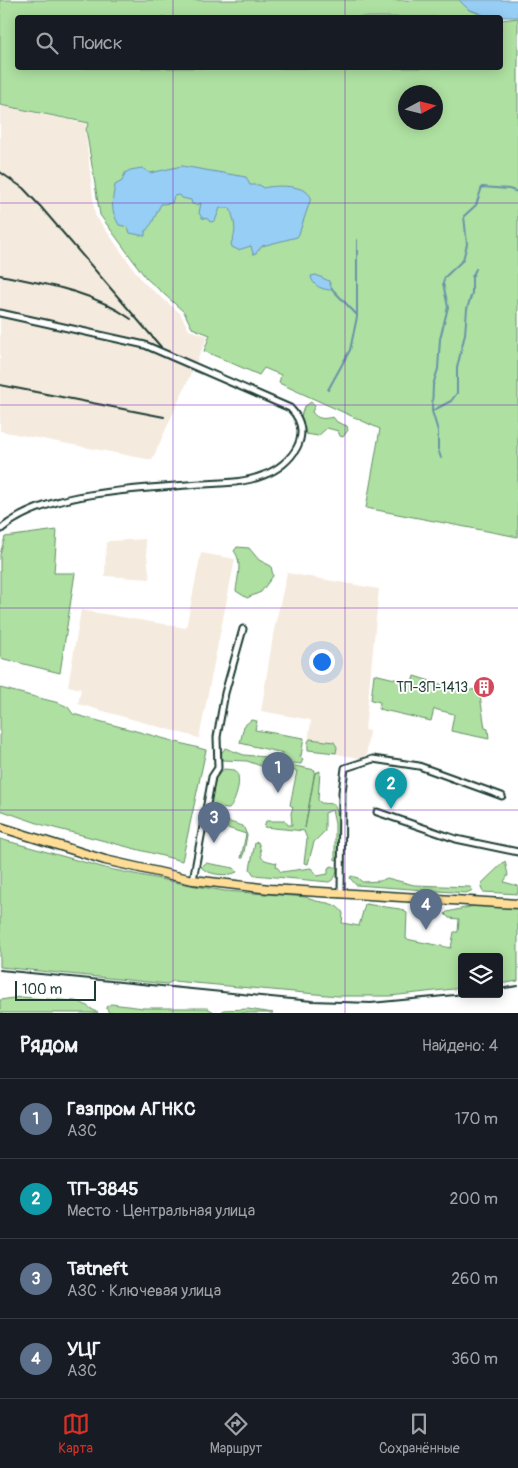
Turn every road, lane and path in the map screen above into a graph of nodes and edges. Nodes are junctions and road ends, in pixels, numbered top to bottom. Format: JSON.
{"nodes":[{"id":1,"x":0,"y":313,"type":"edge"},
{"id":2,"x":0,"y":530,"type":"edge"},
{"id":3,"x":243,"y":629,"type":"dead end"},
{"id":4,"x":502,"y":796,"type":"dead end"},
{"id":5,"x":377,"y":812,"type":"dead end"},
{"id":6,"x":0,"y":828,"type":"edge"},
{"id":7,"x":518,"y":852,"type":"edge"},
{"id":8,"x":193,"y":880,"type":"junction"},
{"id":9,"x":341,"y":894,"type":"junction"},
{"id":10,"x":518,"y":904,"type":"edge"}],
"edges":[{"from":1,"to":2,"type":"street"},
{"from":3,"to":8,"type":"street"},
{"from":4,"to":9,"type":"street"},
{"from":5,"to":7,"type":"street"},
{"from":6,"to":8,"type":"main road"},
{"from":8,"to":9,"type":"main road"},
{"from":9,"to":10,"type":"main road"}]}
